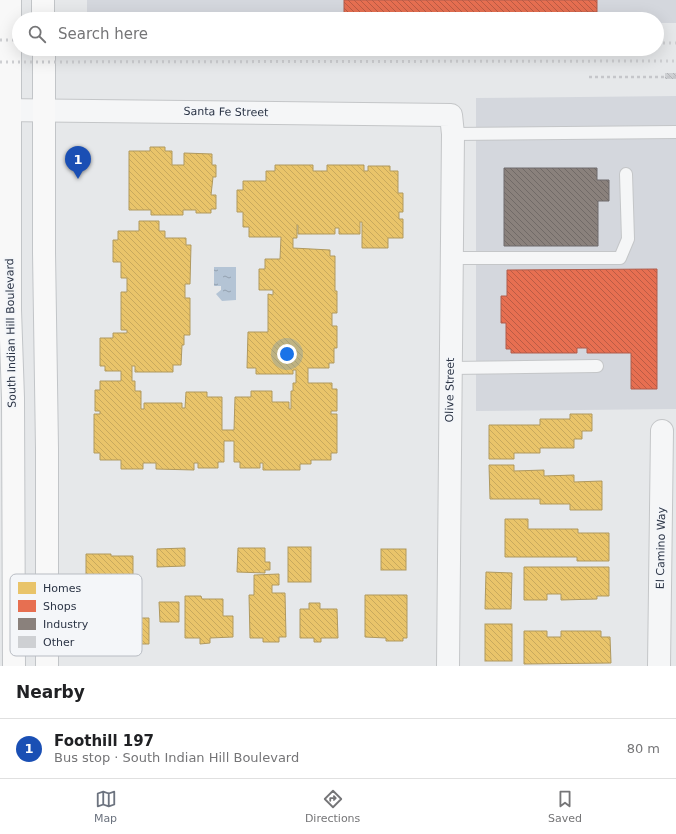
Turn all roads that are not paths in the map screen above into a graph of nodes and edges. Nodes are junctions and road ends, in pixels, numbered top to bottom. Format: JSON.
{"nodes":[{"id":1,"x":10,"y":0,"type":"edge"},
{"id":2,"x":43,"y":0,"type":"edge"},
{"id":3,"x":43,"y":12,"type":"edge"},
{"id":4,"x":44,"y":56,"type":"edge"},
{"id":5,"x":5,"y":110,"type":"edge"},
{"id":6,"x":44,"y":110,"type":"junction"},
{"id":7,"x":452,"y":124,"type":"junction"},
{"id":8,"x":676,"y":132,"type":"edge"},
{"id":9,"x":626,"y":174,"type":"dead end"},
{"id":10,"x":452,"y":258,"type":"junction"},
{"id":11,"x":597,"y":366,"type":"dead end"},
{"id":12,"x":451,"y":368,"type":"junction"},
{"id":13,"x":6,"y":398,"type":"edge"},
{"id":14,"x":6,"y":419,"type":"edge"},
{"id":15,"x":662,"y":431,"type":"dead end"},
{"id":16,"x":11,"y":574,"type":"edge"},
{"id":17,"x":47,"y":574,"type":"edge"},
{"id":18,"x":14,"y":656,"type":"edge"},
{"id":19,"x":14,"y":666,"type":"edge"},
{"id":20,"x":448,"y":666,"type":"edge"},
{"id":21,"x":660,"y":666,"type":"edge"}],
"edges":[{"from":1,"to":5,"type":"main road","name":"South Indian Hill Boulevard"},
{"from":2,"to":3,"type":"main road"},
{"from":4,"to":6,"type":"main road"},
{"from":5,"to":6,"type":"street","name":"Santa Fe Street"},
{"from":5,"to":13,"type":"main road","name":"South Indian Hill Boulevard"},
{"from":6,"to":7,"type":"street","name":"Santa Fe Street"},
{"from":6,"to":17,"type":"main road"},
{"from":7,"to":8,"type":"lane"},
{"from":7,"to":10,"type":"street","name":"Olive Street"},
{"from":9,"to":10,"type":"lane"},
{"from":10,"to":12,"type":"street","name":"Olive Street"},
{"from":11,"to":12,"type":"lane"},
{"from":12,"to":20,"type":"street","name":"Olive Street"},
{"from":13,"to":14,"type":"main road","name":"South Indian Hill Boulevard"},
{"from":14,"to":16,"type":"main road","name":"South Indian Hill Boulevard"},
{"from":15,"to":21,"type":"street","name":"El Camino Way"},
{"from":18,"to":19,"type":"main road","name":"South Indian Hill Boulevard"}]}
